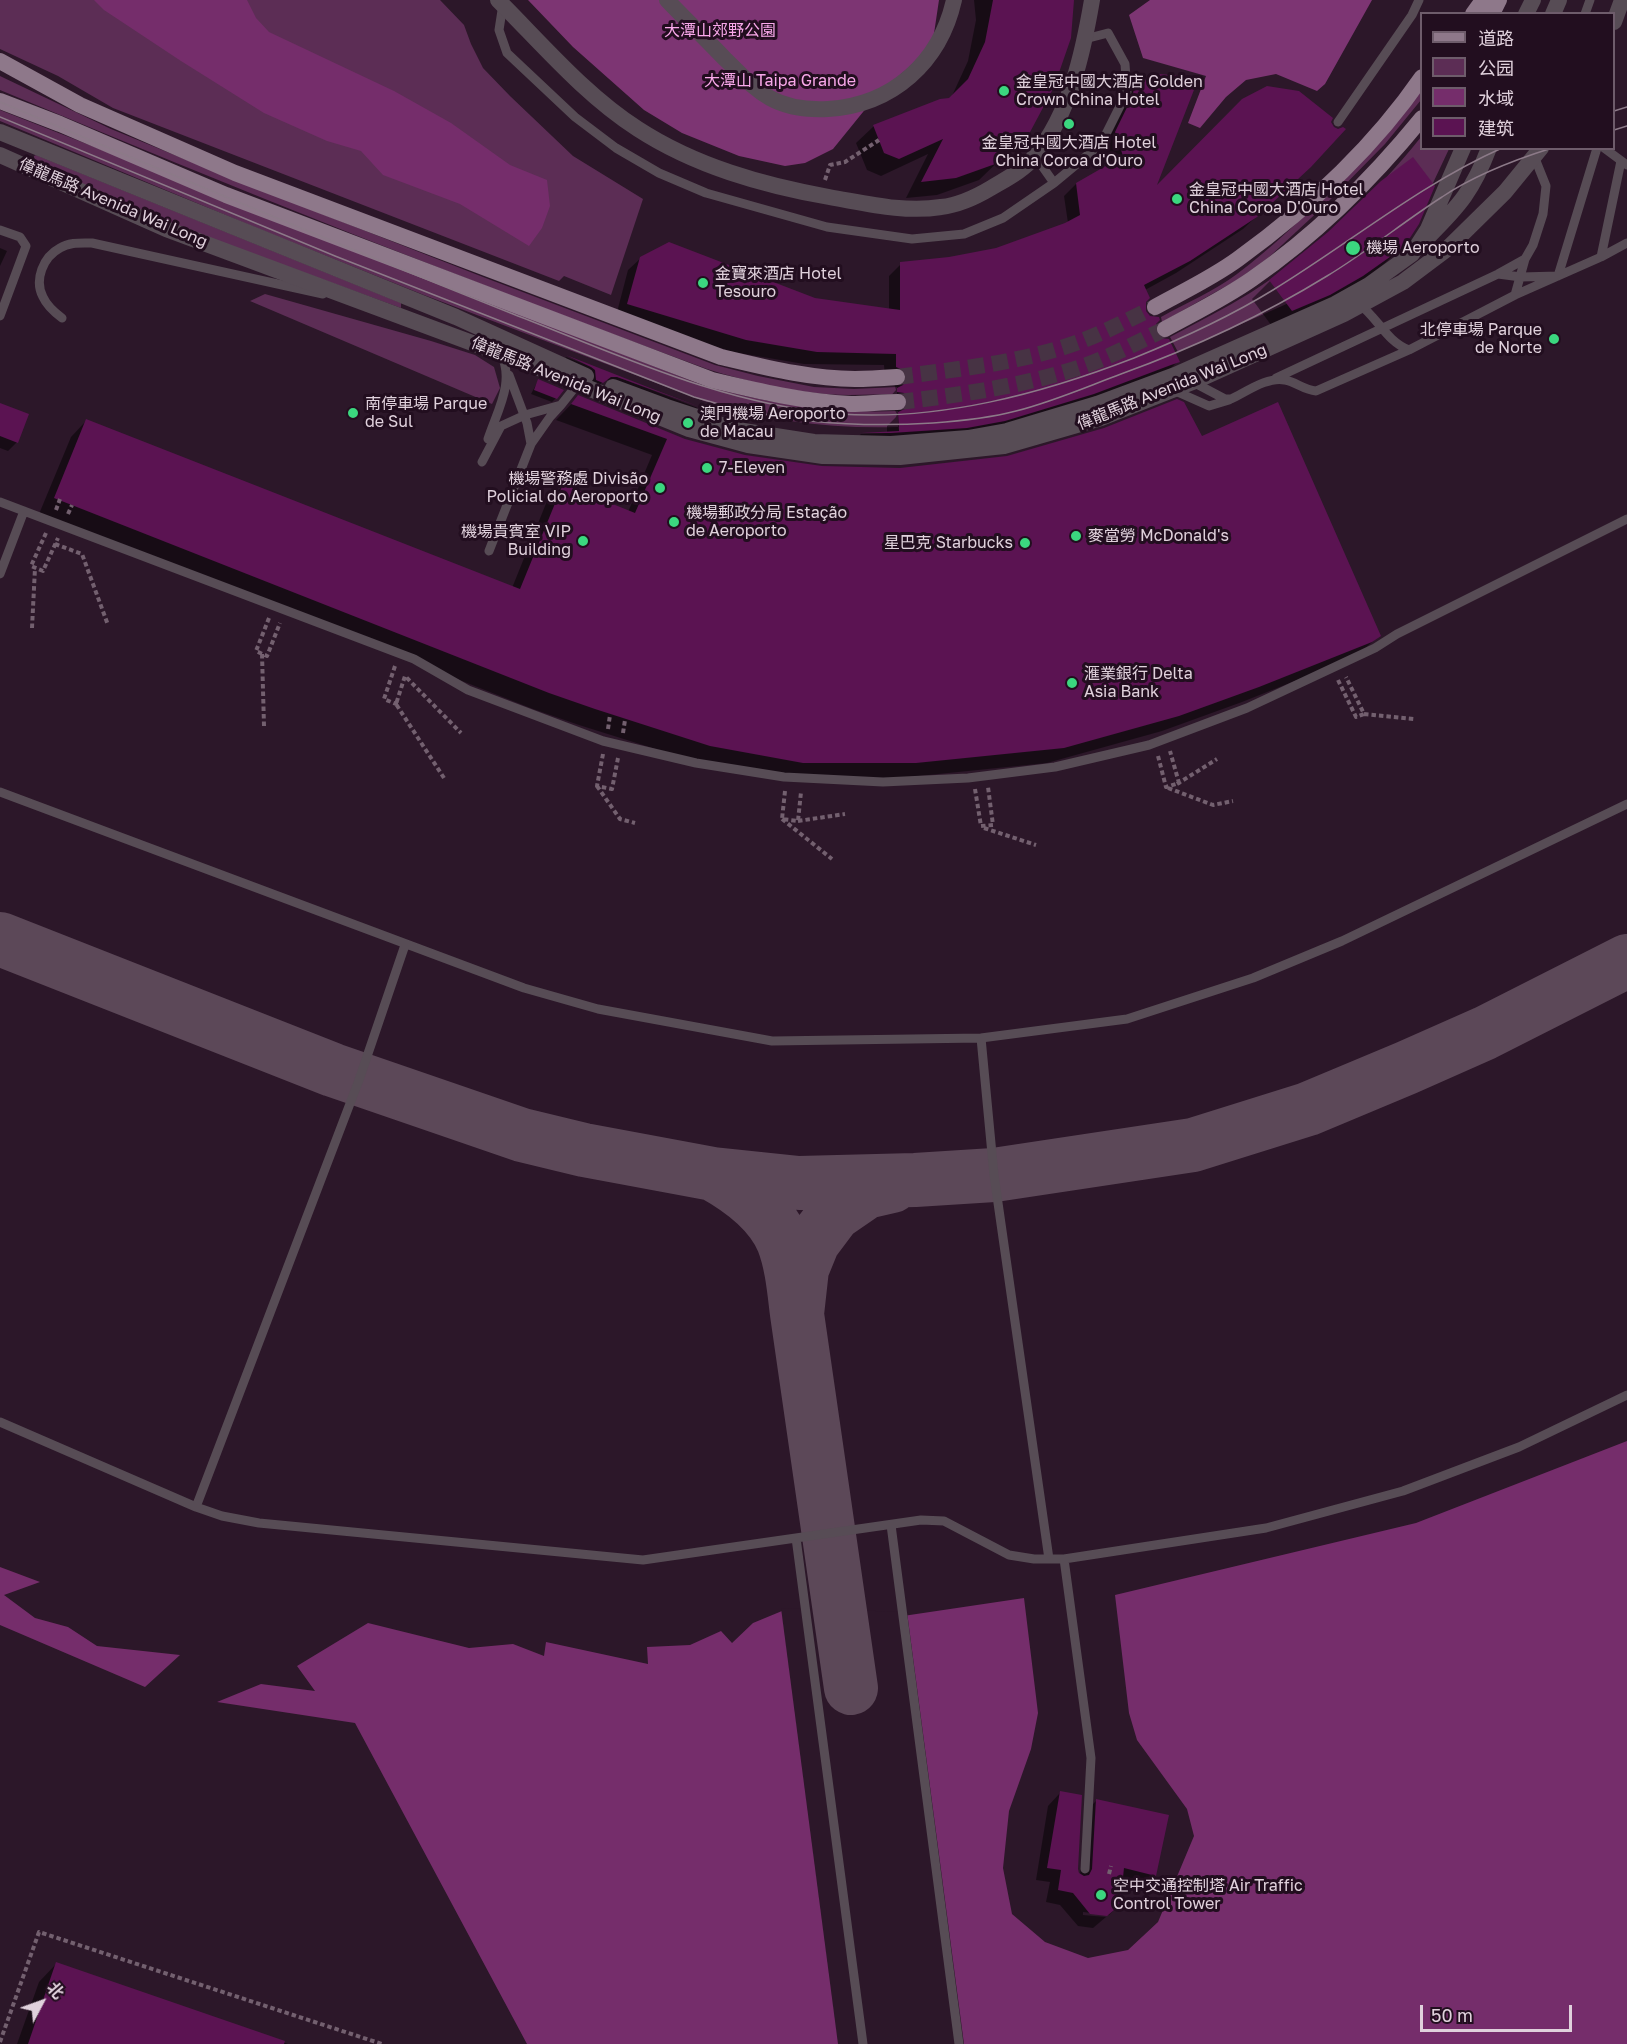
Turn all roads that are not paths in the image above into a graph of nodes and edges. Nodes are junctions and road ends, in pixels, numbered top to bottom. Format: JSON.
{"nodes":[{"id":1,"x":667,"y":0,"type":"edge"},
{"id":2,"x":954,"y":0,"type":"edge"},
{"id":3,"x":1092,"y":0,"type":"edge"},
{"id":4,"x":1419,"y":0,"type":"edge"},
{"id":5,"x":1484,"y":0,"type":"edge"},
{"id":6,"x":1622,"y":0,"type":"edge"},
{"id":7,"x":500,"y":2,"type":"edge"},
{"id":8,"x":1475,"y":12,"type":"edge"},
{"id":9,"x":1615,"y":19,"type":"edge"},
{"id":10,"x":1085,"y":39,"type":"junction"},
{"id":11,"x":0,"y":61,"type":"edge"},
{"id":12,"x":1420,"y":80,"type":"edge"},
{"id":13,"x":0,"y":101,"type":"edge"},
{"id":14,"x":1420,"y":120,"type":"edge"},
{"id":15,"x":1338,"y":122,"type":"dead end"},
{"id":16,"x":0,"y":132,"type":"edge"},
{"id":17,"x":1462,"y":150,"type":"edge"},
{"id":18,"x":1489,"y":150,"type":"edge"},
{"id":19,"x":1531,"y":150,"type":"edge"},
{"id":20,"x":1539,"y":150,"type":"edge"},
{"id":21,"x":1596,"y":150,"type":"edge"},
{"id":22,"x":1607,"y":150,"type":"edge"},
{"id":23,"x":0,"y":155,"type":"edge"},
{"id":24,"x":1035,"y":156,"type":"junction"},
{"id":25,"x":1624,"y":163,"type":"edge"},
{"id":26,"x":1054,"y":183,"type":"junction"},
{"id":27,"x":0,"y":230,"type":"edge"},
{"id":28,"x":1627,"y":243,"type":"edge"},
{"id":29,"x":1412,"y":254,"type":"junction"},
{"id":30,"x":1601,"y":257,"type":"junction"},
{"id":31,"x":1525,"y":259,"type":"junction"},
{"id":32,"x":1498,"y":274,"type":"junction"},
{"id":33,"x":1558,"y":276,"type":"junction"},
{"id":34,"x":1521,"y":277,"type":"junction"},
{"id":35,"x":4,"y":293,"type":"edge"},
{"id":36,"x":1515,"y":295,"type":"junction"},
{"id":37,"x":1345,"y":299,"type":"junction"},
{"id":38,"x":375,"y":306,"type":"junction"},
{"id":39,"x":1155,"y":307,"type":"tunnel mouth"},
{"id":40,"x":0,"y":316,"type":"edge"},
{"id":41,"x":62,"y":318,"type":"dead end"},
{"id":42,"x":1381,"y":328,"type":"junction"},
{"id":43,"x":1165,"y":329,"type":"tunnel mouth"},
{"id":44,"x":484,"y":330,"type":"junction"},
{"id":45,"x":1409,"y":350,"type":"junction"},
{"id":46,"x":507,"y":370,"type":"junction"},
{"id":47,"x":1175,"y":375,"type":"junction"},
{"id":48,"x":897,"y":377,"type":"tunnel mouth"},
{"id":49,"x":590,"y":378,"type":"junction"},
{"id":50,"x":1271,"y":381,"type":"junction"},
{"id":51,"x":1150,"y":384,"type":"junction"},
{"id":52,"x":1231,"y":399,"type":"junction"},
{"id":53,"x":898,"y":402,"type":"tunnel mouth"},
{"id":54,"x":561,"y":405,"type":"junction"},
{"id":55,"x":525,"y":415,"type":"junction"},
{"id":56,"x":531,"y":444,"type":"junction"},
{"id":57,"x":0,"y":502,"type":"edge"},
{"id":58,"x":24,"y":511,"type":"junction"},
{"id":59,"x":1627,"y":519,"type":"edge"},
{"id":60,"x":489,"y":551,"type":"dead end"},
{"id":61,"x":0,"y":574,"type":"edge"},
{"id":62,"x":0,"y":792,"type":"edge"},
{"id":63,"x":1627,"y":804,"type":"edge"},
{"id":64,"x":405,"y":945,"type":"junction"},
{"id":65,"x":981,"y":1038,"type":"junction"},
{"id":66,"x":1627,"y":1395,"type":"edge"},
{"id":67,"x":0,"y":1422,"type":"edge"},
{"id":68,"x":196,"y":1507,"type":"junction"},
{"id":69,"x":891,"y":1525,"type":"junction"},
{"id":70,"x":796,"y":1538,"type":"junction"},
{"id":71,"x":1049,"y":1558,"type":"junction"},
{"id":72,"x":1064,"y":1559,"type":"junction"},
{"id":73,"x":1085,"y":1869,"type":"dead end"},
{"id":74,"x":862,"y":2044,"type":"edge"},
{"id":75,"x":959,"y":2044,"type":"edge"}],
"edges":[{"from":1,"to":2,"type":"street"},
{"from":3,"to":10,"type":"street"},
{"from":4,"to":15,"type":"lane"},
{"from":5,"to":8,"type":"main road"},
{"from":6,"to":9,"type":"street"},
{"from":7,"to":24,"type":"street"},
{"from":7,"to":26,"type":"lane"},
{"from":10,"to":24,"type":"street"},
{"from":10,"to":26,"type":"lane"},
{"from":11,"to":48,"type":"main road"},
{"from":12,"to":39,"type":"main road"},
{"from":13,"to":53,"type":"main road"},
{"from":14,"to":43,"type":"main road"},
{"from":16,"to":44,"type":"street","name":"偉龍馬路 Avenida Wai Long"},
{"from":17,"to":29,"type":"street","name":"偉龍馬路 Avenida Wai Long"},
{"from":18,"to":29,"type":"street"},
{"from":19,"to":31,"type":"lane"},
{"from":20,"to":38,"type":"street","name":"偉龍馬路 Avenida Wai Long"},
{"from":21,"to":33,"type":"lane"},
{"from":22,"to":25,"type":"lane"},
{"from":23,"to":38,"type":"street","name":"偉龍馬路 Avenida Wai Long"},
{"from":24,"to":26,"type":"lane"},
{"from":25,"to":30,"type":"lane"},
{"from":27,"to":35,"type":"lane"},
{"from":28,"to":30,"type":"lane"},
{"from":29,"to":37,"type":"street","name":"偉龍馬路 Avenida Wai Long"},
{"from":30,"to":33,"type":"lane"},
{"from":31,"to":32,"type":"lane"},
{"from":31,"to":34,"type":"lane"},
{"from":32,"to":34,"type":"lane"},
{"from":32,"to":42,"type":"lane"},
{"from":33,"to":34,"type":"lane"},
{"from":33,"to":36,"type":"lane"},
{"from":34,"to":36,"type":"lane"},
{"from":35,"to":40,"type":"lane"},
{"from":36,"to":45,"type":"lane"},
{"from":37,"to":42,"type":"lane"},
{"from":37,"to":47,"type":"street","name":"偉龍馬路 Avenida Wai Long"},
{"from":38,"to":41,"type":"lane"},
{"from":42,"to":45,"type":"lane"},
{"from":42,"to":50,"type":"lane"},
{"from":44,"to":46,"type":"lane"},
{"from":44,"to":49,"type":"street","name":"偉龍馬路 Avenida Wai Long"},
{"from":45,"to":50,"type":"lane"},
{"from":46,"to":55,"type":"lane"},
{"from":46,"to":55,"type":"lane"},
{"from":47,"to":51,"type":"street","name":"偉龍馬路 Avenida Wai Long"},
{"from":47,"to":52,"type":"lane"},
{"from":49,"to":51,"type":"street","name":"偉龍馬路 Avenida Wai Long"},
{"from":49,"to":54,"type":"lane"},
{"from":50,"to":52,"type":"lane"},
{"from":51,"to":52,"type":"lane"},
{"from":54,"to":55,"type":"lane"},
{"from":54,"to":56,"type":"lane"},
{"from":55,"to":56,"type":"lane"},
{"from":56,"to":60,"type":"lane"},
{"from":57,"to":58,"type":"lane"},
{"from":58,"to":59,"type":"lane"},
{"from":58,"to":61,"type":"lane"},
{"from":62,"to":64,"type":"lane"},
{"from":63,"to":65,"type":"lane"},
{"from":64,"to":65,"type":"lane"},
{"from":64,"to":68,"type":"lane"},
{"from":65,"to":71,"type":"lane"},
{"from":66,"to":72,"type":"lane"},
{"from":67,"to":68,"type":"lane"},
{"from":68,"to":70,"type":"lane"},
{"from":69,"to":70,"type":"lane"},
{"from":69,"to":71,"type":"lane"},
{"from":69,"to":75,"type":"lane"},
{"from":70,"to":74,"type":"lane"},
{"from":71,"to":72,"type":"lane"},
{"from":72,"to":73,"type":"lane"}]}
